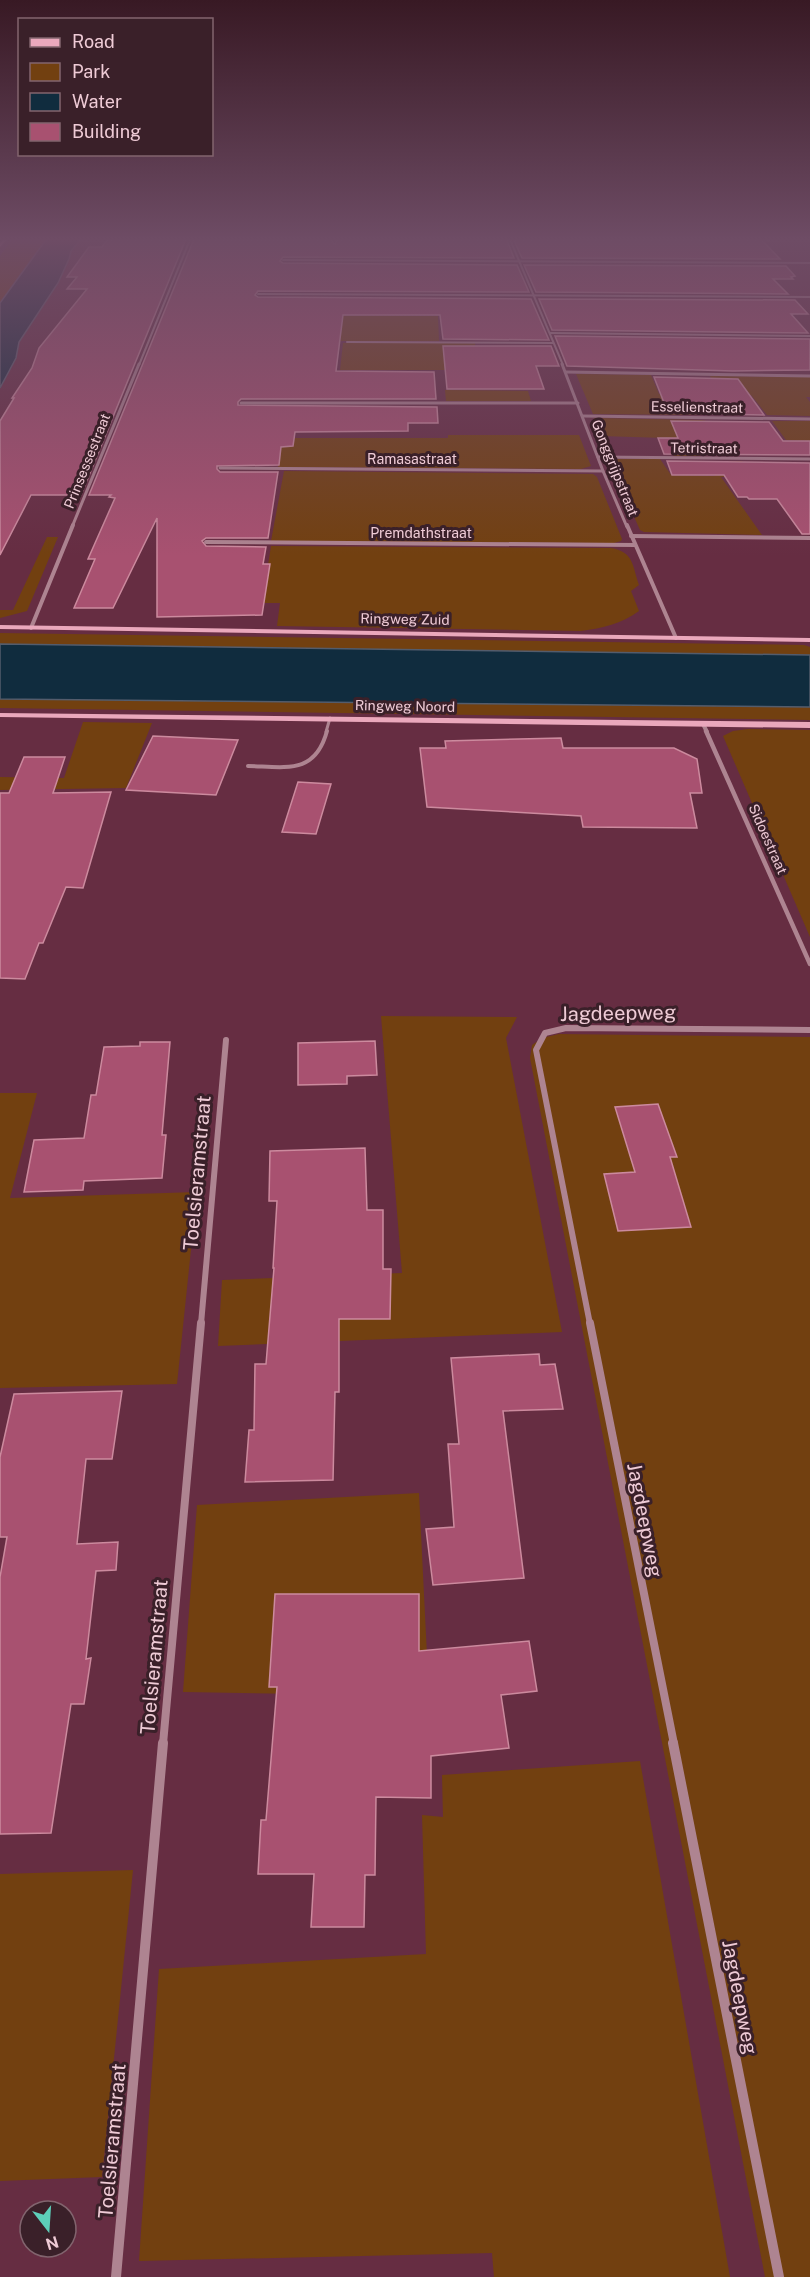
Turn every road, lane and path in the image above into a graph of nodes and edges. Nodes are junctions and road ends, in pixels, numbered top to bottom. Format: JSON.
{"nodes":[{"id":1,"x":148,"y":343,"type":"edge"},
{"id":2,"x":553,"y":343,"type":"edge"},
{"id":3,"x":566,"y":372,"type":"junction"},
{"id":4,"x":810,"y":376,"type":"edge"},
{"id":5,"x":578,"y":403,"type":"junction"},
{"id":6,"x":241,"y":404,"type":"dead end"},
{"id":7,"x":583,"y":416,"type":"junction"},
{"id":8,"x":810,"y":419,"type":"edge"},
{"id":9,"x":598,"y":457,"type":"junction"},
{"id":10,"x":810,"y":459,"type":"edge"},
{"id":11,"x":220,"y":468,"type":"dead end"},
{"id":12,"x":603,"y":471,"type":"junction"},
{"id":13,"x":631,"y":536,"type":"junction"},
{"id":14,"x":810,"y":538,"type":"edge"},
{"id":15,"x":206,"y":542,"type":"dead end"},
{"id":16,"x":635,"y":545,"type":"junction"},
{"id":17,"x":0,"y":627,"type":"edge"},
{"id":18,"x":31,"y":628,"type":"junction"},
{"id":19,"x":676,"y":638,"type":"junction"},
{"id":20,"x":810,"y":640,"type":"edge"},
{"id":21,"x":0,"y":715,"type":"edge"},
{"id":22,"x":330,"y":718,"type":"junction"},
{"id":23,"x":703,"y":724,"type":"junction"},
{"id":24,"x":810,"y":725,"type":"edge"},
{"id":25,"x":249,"y":766,"type":"dead end"},
{"id":26,"x":810,"y":964,"type":"edge"},
{"id":27,"x":810,"y":1030,"type":"edge"},
{"id":28,"x":226,"y":1040,"type":"dead end"},
{"id":29,"x":116,"y":2277,"type":"edge"},
{"id":30,"x":779,"y":2277,"type":"edge"}],
"edges":[{"from":1,"to":18,"type":"street","name":"Prinsessestraat"},
{"from":2,"to":3,"type":"street","name":"Gonggrijpstraat"},
{"from":3,"to":4,"type":"street"},
{"from":3,"to":5,"type":"street","name":"Gonggrijpstraat"},
{"from":5,"to":6,"type":"street"},
{"from":5,"to":7,"type":"street","name":"Gonggrijpstraat"},
{"from":7,"to":8,"type":"street","name":"Esselienstraat"},
{"from":7,"to":9,"type":"street","name":"Gonggrijpstraat"},
{"from":9,"to":10,"type":"street","name":"Tetristraat"},
{"from":9,"to":12,"type":"street","name":"Gonggrijpstraat"},
{"from":11,"to":12,"type":"street","name":"Ramasastraat"},
{"from":12,"to":13,"type":"street","name":"Gonggrijpstraat"},
{"from":13,"to":14,"type":"street"},
{"from":13,"to":16,"type":"street","name":"Gonggrijpstraat"},
{"from":15,"to":16,"type":"street","name":"Premdathstraat"},
{"from":16,"to":19,"type":"street","name":"Gonggrijpstraat"},
{"from":17,"to":18,"type":"street","name":"Ringweg Zuid"},
{"from":18,"to":19,"type":"street","name":"Ringweg Zuid"},
{"from":19,"to":20,"type":"street","name":"Ringweg Zuid"},
{"from":21,"to":22,"type":"street","name":"Ringweg Noord"},
{"from":22,"to":23,"type":"street","name":"Ringweg Noord"},
{"from":22,"to":25,"type":"lane"},
{"from":23,"to":24,"type":"street","name":"Ringweg Noord"},
{"from":23,"to":26,"type":"street","name":"Sidoestraat"},
{"from":27,"to":30,"type":"street","name":"Jagdeepweg"},
{"from":28,"to":29,"type":"street","name":"Toelsieramstraat"}]}
